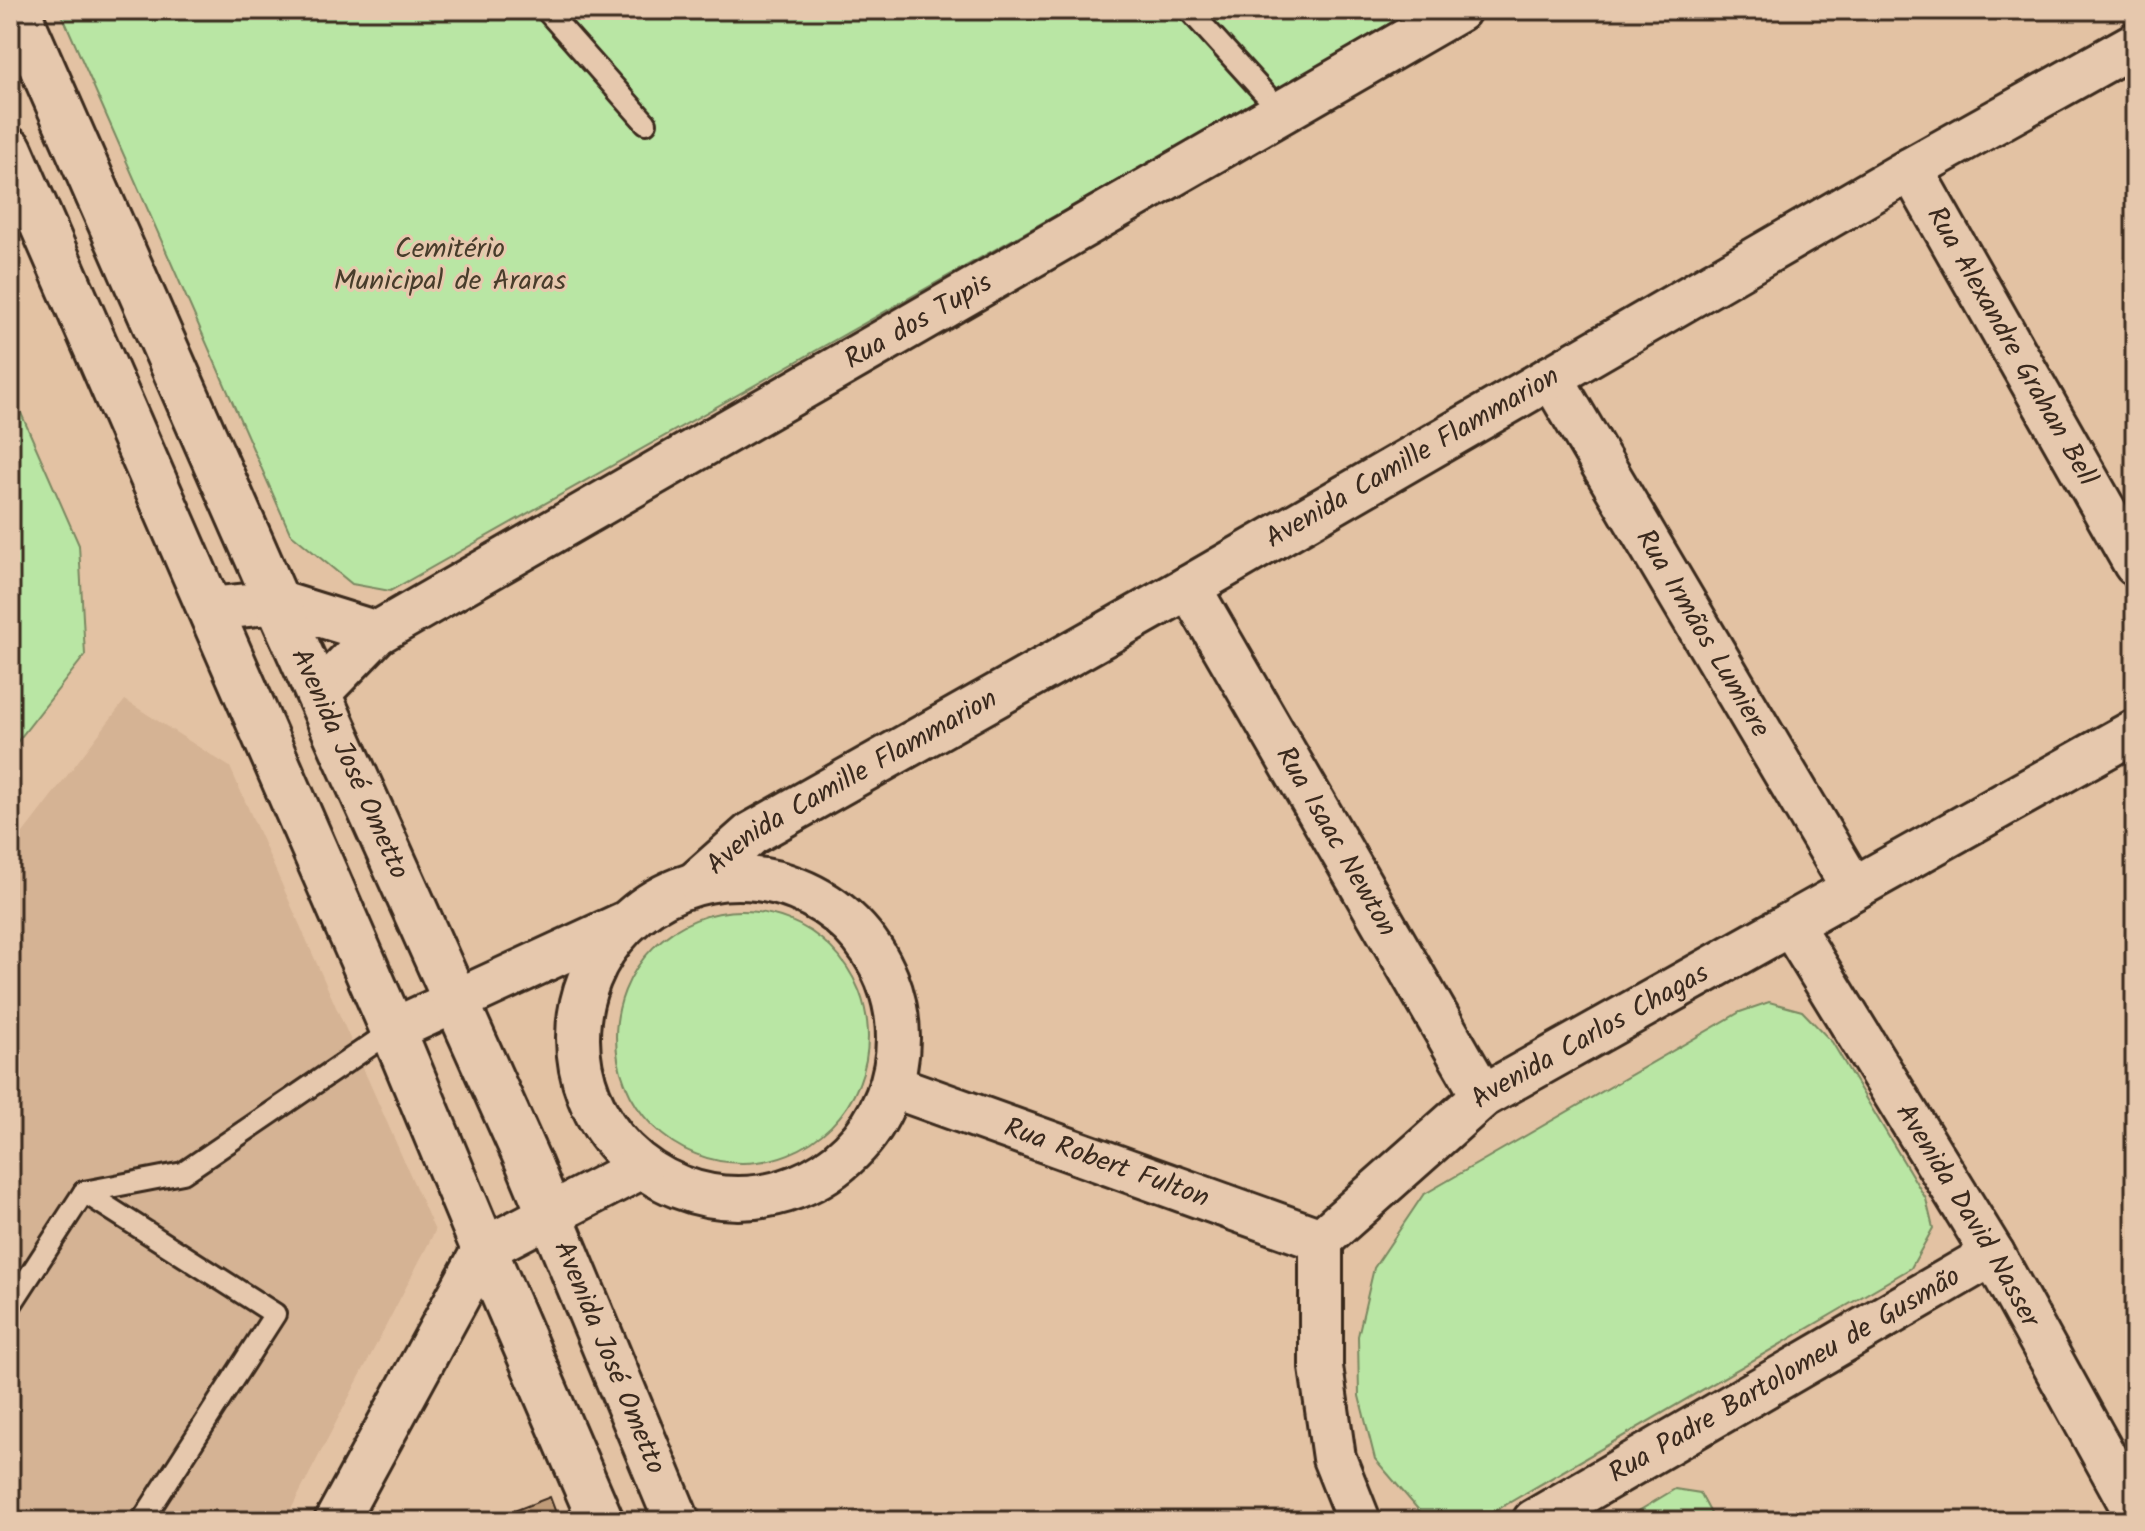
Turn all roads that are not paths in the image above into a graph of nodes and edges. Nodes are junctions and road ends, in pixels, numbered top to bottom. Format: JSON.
{"nodes":[{"id":1,"x":17,"y":10,"type":"edge"},
{"id":2,"x":546,"y":10,"type":"edge"},
{"id":3,"x":1189,"y":10,"type":"edge"},
{"id":4,"x":1459,"y":10,"type":"edge"},
{"id":5,"x":2135,"y":44,"type":"edge"},
{"id":6,"x":1267,"y":96,"type":"dead end"},
{"id":7,"x":646,"y":123,"type":"dead end"},
{"id":8,"x":10,"y":150,"type":"edge"},
{"id":9,"x":1911,"y":169,"type":"junction"},
{"id":10,"x":1551,"y":377,"type":"junction"},
{"id":11,"x":2135,"y":564,"type":"edge"},
{"id":12,"x":1189,"y":587,"type":"junction"},
{"id":13,"x":277,"y":602,"type":"junction"},
{"id":14,"x":210,"y":609,"type":"junction"},
{"id":15,"x":377,"y":633,"type":"junction"},
{"id":16,"x":319,"y":693,"type":"junction"},
{"id":17,"x":2135,"y":731,"type":"edge"},
{"id":18,"x":698,"y":881,"type":"junction"},
{"id":19,"x":1853,"y":888,"type":"junction"},
{"id":20,"x":624,"y":923,"type":"junction"},
{"id":21,"x":1791,"y":925,"type":"junction"},
{"id":22,"x":455,"y":1001,"type":"junction"},
{"id":23,"x":393,"y":1030,"type":"junction"},
{"id":24,"x":892,"y":1086,"type":"junction"},
{"id":25,"x":1483,"y":1096,"type":"junction"},
{"id":26,"x":642,"y":1167,"type":"junction"},
{"id":27,"x":84,"y":1192,"type":"junction"},
{"id":28,"x":550,"y":1213,"type":"junction"},
{"id":29,"x":1321,"y":1240,"type":"junction"},
{"id":30,"x":484,"y":1249,"type":"junction"},
{"id":31,"x":1993,"y":1254,"type":"junction"},
{"id":32,"x":10,"y":1306,"type":"edge"},
{"id":33,"x":2135,"y":1512,"type":"edge"},
{"id":34,"x":142,"y":1521,"type":"edge"},
{"id":35,"x":336,"y":1521,"type":"edge"},
{"id":36,"x":601,"y":1521,"type":"edge"},
{"id":37,"x":677,"y":1521,"type":"edge"},
{"id":38,"x":1359,"y":1521,"type":"edge"},
{"id":39,"x":1534,"y":1521,"type":"edge"}],
"edges":[{"from":1,"to":13,"type":"street","name":"Avenida José Ometto"},
{"from":2,"to":7,"type":"lane"},
{"from":3,"to":6,"type":"lane"},
{"from":4,"to":15,"type":"street","name":"Rua dos Tupis"},
{"from":5,"to":9,"type":"street","name":"Avenida Camille Flammarion"},
{"from":8,"to":14,"type":"street"},
{"from":9,"to":10,"type":"street","name":"Avenida Camille Flammarion"},
{"from":9,"to":11,"type":"street","name":"Rua Alexandre Grahan Bell"},
{"from":10,"to":12,"type":"street","name":"Avenida Camille Flammarion"},
{"from":10,"to":19,"type":"street","name":"Rua Irmãos Lumiere"},
{"from":12,"to":18,"type":"street","name":"Avenida Camille Flammarion"},
{"from":12,"to":25,"type":"street","name":"Rua Isaac Newton"},
{"from":13,"to":14,"type":"street"},
{"from":13,"to":15,"type":"street"},
{"from":13,"to":16,"type":"street","name":"Avenida José Ometto"},
{"from":14,"to":23,"type":"street"},
{"from":15,"to":16,"type":"street","name":"Rua dos Tupis"},
{"from":16,"to":22,"type":"street","name":"Avenida José Ometto"},
{"from":17,"to":19,"type":"street","name":"Avenida Carlos Chagas"},
{"from":18,"to":20,"type":"street"},
{"from":18,"to":24,"type":"street"},
{"from":19,"to":21,"type":"street","name":"Avenida Carlos Chagas"},
{"from":20,"to":22,"type":"street"},
{"from":20,"to":26,"type":"street"},
{"from":21,"to":25,"type":"street","name":"Avenida Carlos Chagas"},
{"from":21,"to":31,"type":"street","name":"Avenida David Nasser"},
{"from":22,"to":23,"type":"street"},
{"from":22,"to":28,"type":"street","name":"Avenida José Ometto"},
{"from":23,"to":27,"type":"lane"},
{"from":23,"to":30,"type":"street"},
{"from":24,"to":26,"type":"street"},
{"from":24,"to":29,"type":"street","name":"Rua Robert Fulton"},
{"from":25,"to":29,"type":"street","name":"Avenida Carlos Chagas"},
{"from":26,"to":28,"type":"street"},
{"from":27,"to":32,"type":"lane"},
{"from":27,"to":34,"type":"lane"},
{"from":28,"to":30,"type":"street"},
{"from":28,"to":37,"type":"street","name":"Avenida José Ometto"},
{"from":29,"to":38,"type":"street"},
{"from":30,"to":35,"type":"street"},
{"from":30,"to":36,"type":"street"},
{"from":31,"to":33,"type":"street","name":"Avenida David Nasser"},
{"from":31,"to":39,"type":"street","name":"Rua Padre Bartolomeu de Gusmão"}]}
